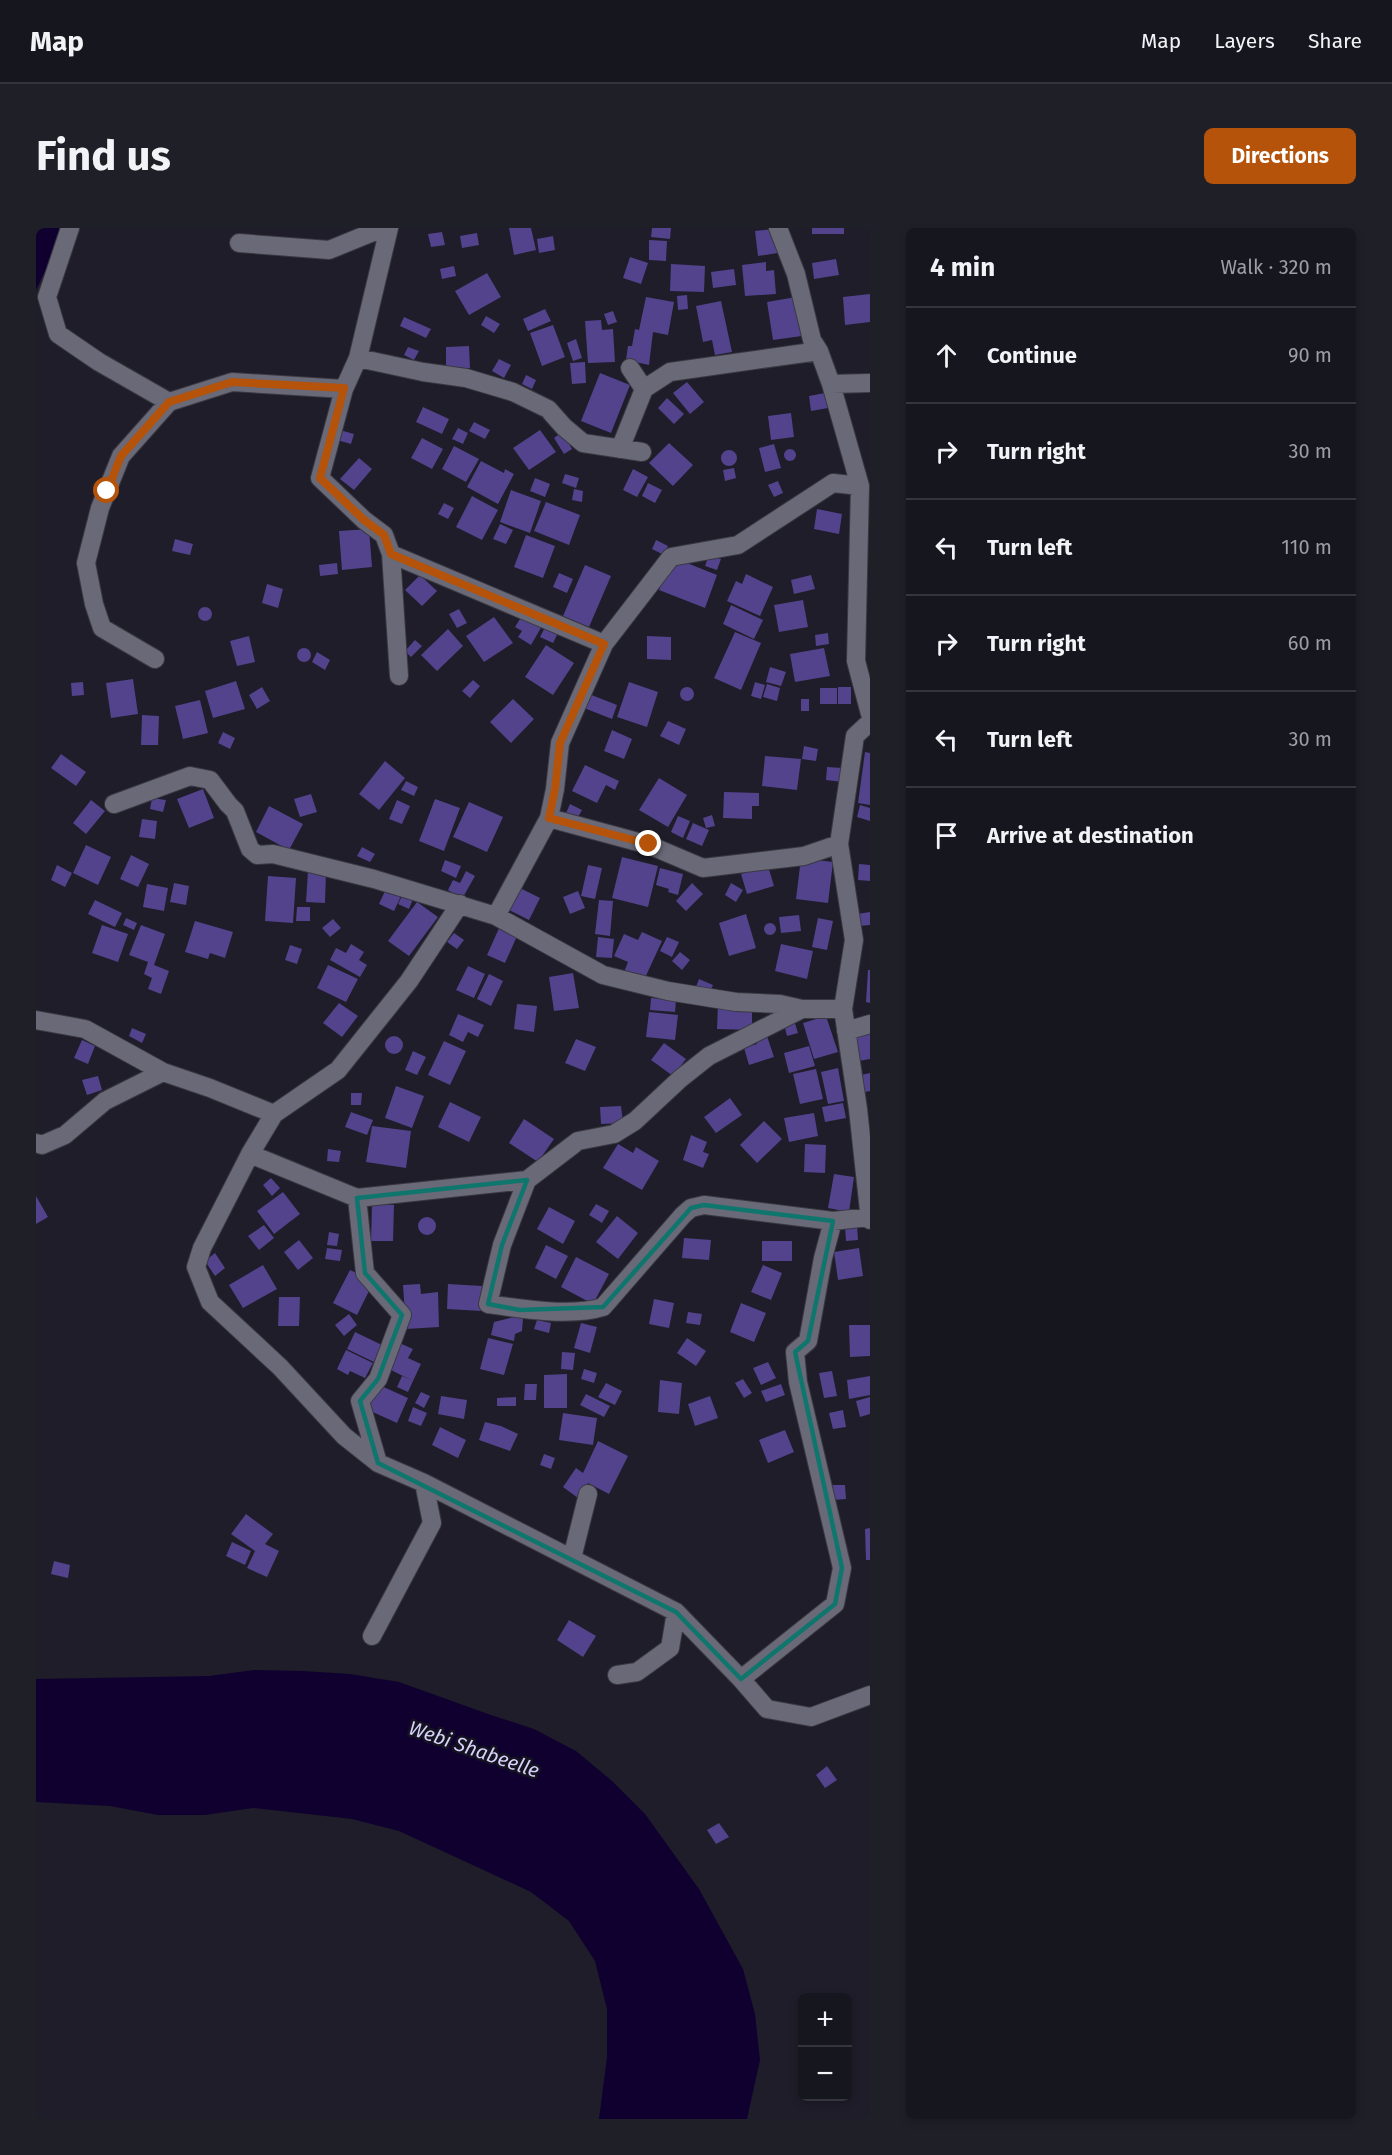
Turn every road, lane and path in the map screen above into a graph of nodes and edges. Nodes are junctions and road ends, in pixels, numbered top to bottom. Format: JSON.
{"nodes":[{"id":1,"x":70,"y":228,"type":"edge"},
{"id":2,"x":383,"y":228,"type":"edge"},
{"id":3,"x":389,"y":228,"type":"edge"},
{"id":4,"x":778,"y":228,"type":"edge"},
{"id":5,"x":239,"y":243,"type":"dead end"},
{"id":6,"x":819,"y":351,"type":"junction"},
{"id":7,"x":358,"y":358,"type":"junction"},
{"id":8,"x":630,"y":368,"type":"dead end"},
{"id":9,"x":870,"y":383,"type":"edge"},
{"id":10,"x":831,"y":384,"type":"junction"},
{"id":11,"x":344,"y":388,"type":"junction"},
{"id":12,"x":644,"y":389,"type":"junction"},
{"id":13,"x":169,"y":402,"type":"junction"},
{"id":14,"x":620,"y":449,"type":"junction"},
{"id":15,"x":642,"y":452,"type":"dead end"},
{"id":16,"x":861,"y":486,"type":"junction"},
{"id":17,"x":391,"y":554,"type":"junction"},
{"id":18,"x":604,"y":644,"type":"junction"},
{"id":19,"x":155,"y":659,"type":"dead end"},
{"id":20,"x":399,"y":676,"type":"dead end"},
{"id":21,"x":870,"y":714,"type":"edge"},
{"id":22,"x":870,"y":722,"type":"edge"},
{"id":23,"x":114,"y":804,"type":"dead end"},
{"id":24,"x":549,"y":818,"type":"junction"},
{"id":25,"x":839,"y":844,"type":"junction"},
{"id":26,"x":460,"y":904,"type":"junction"},
{"id":27,"x":496,"y":916,"type":"junction"},
{"id":28,"x":862,"y":937,"type":"edge"},
{"id":29,"x":802,"y":1009,"type":"junction"},
{"id":30,"x":843,"y":1009,"type":"junction"},
{"id":31,"x":36,"y":1020,"type":"edge"},
{"id":32,"x":870,"y":1024,"type":"edge"},
{"id":33,"x":846,"y":1030,"type":"junction"},
{"id":34,"x":163,"y":1072,"type":"junction"},
{"id":35,"x":274,"y":1114,"type":"junction"},
{"id":36,"x":36,"y":1143,"type":"edge"},
{"id":37,"x":250,"y":1154,"type":"junction"},
{"id":38,"x":527,"y":1180,"type":"junction"},
{"id":39,"x":357,"y":1198,"type":"junction"},
{"id":40,"x":870,"y":1218,"type":"edge"},
{"id":41,"x":833,"y":1221,"type":"junction"},
{"id":42,"x":378,"y":1463,"type":"junction"},
{"id":43,"x":424,"y":1483,"type":"junction"},
{"id":44,"x":588,"y":1494,"type":"dead end"},
{"id":45,"x":572,"y":1558,"type":"junction"},
{"id":46,"x":676,"y":1612,"type":"junction"},
{"id":47,"x":372,"y":1636,"type":"dead end"},
{"id":48,"x":616,"y":1676,"type":"dead end"},
{"id":49,"x":741,"y":1680,"type":"junction"},
{"id":50,"x":870,"y":1695,"type":"edge"}],
"edges":[{"from":1,"to":13,"type":"street"},
{"from":2,"to":5,"type":"street"},
{"from":3,"to":7,"type":"street"},
{"from":4,"to":6,"type":"street"},
{"from":6,"to":10,"type":"street"},
{"from":6,"to":12,"type":"street"},
{"from":7,"to":11,"type":"street"},
{"from":7,"to":14,"type":"street"},
{"from":8,"to":12,"type":"street"},
{"from":9,"to":10,"type":"street"},
{"from":10,"to":16,"type":"street"},
{"from":11,"to":13,"type":"street"},
{"from":11,"to":17,"type":"street"},
{"from":12,"to":14,"type":"street"},
{"from":13,"to":19,"type":"street"},
{"from":14,"to":15,"type":"street"},
{"from":16,"to":18,"type":"street"},
{"from":16,"to":21,"type":"street"},
{"from":17,"to":18,"type":"street"},
{"from":17,"to":20,"type":"street"},
{"from":18,"to":24,"type":"street"},
{"from":22,"to":25,"type":"street"},
{"from":23,"to":26,"type":"street"},
{"from":24,"to":25,"type":"street"},
{"from":24,"to":27,"type":"street"},
{"from":25,"to":28,"type":"street"},
{"from":26,"to":27,"type":"street"},
{"from":26,"to":35,"type":"street"},
{"from":27,"to":29,"type":"street"},
{"from":28,"to":30,"type":"street"},
{"from":29,"to":30,"type":"street"},
{"from":29,"to":38,"type":"street"},
{"from":30,"to":33,"type":"street"},
{"from":31,"to":34,"type":"street"},
{"from":32,"to":33,"type":"street"},
{"from":33,"to":40,"type":"street"},
{"from":34,"to":35,"type":"street"},
{"from":34,"to":36,"type":"street"},
{"from":35,"to":37,"type":"street"},
{"from":37,"to":39,"type":"street"},
{"from":37,"to":42,"type":"street"},
{"from":38,"to":39,"type":"street"},
{"from":38,"to":41,"type":"street"},
{"from":39,"to":42,"type":"street"},
{"from":40,"to":41,"type":"street"},
{"from":41,"to":49,"type":"street"},
{"from":42,"to":43,"type":"street"},
{"from":43,"to":45,"type":"street"},
{"from":43,"to":47,"type":"street"},
{"from":44,"to":45,"type":"street"},
{"from":45,"to":46,"type":"street"},
{"from":46,"to":48,"type":"street"},
{"from":46,"to":49,"type":"street"},
{"from":49,"to":50,"type":"street"}]}
